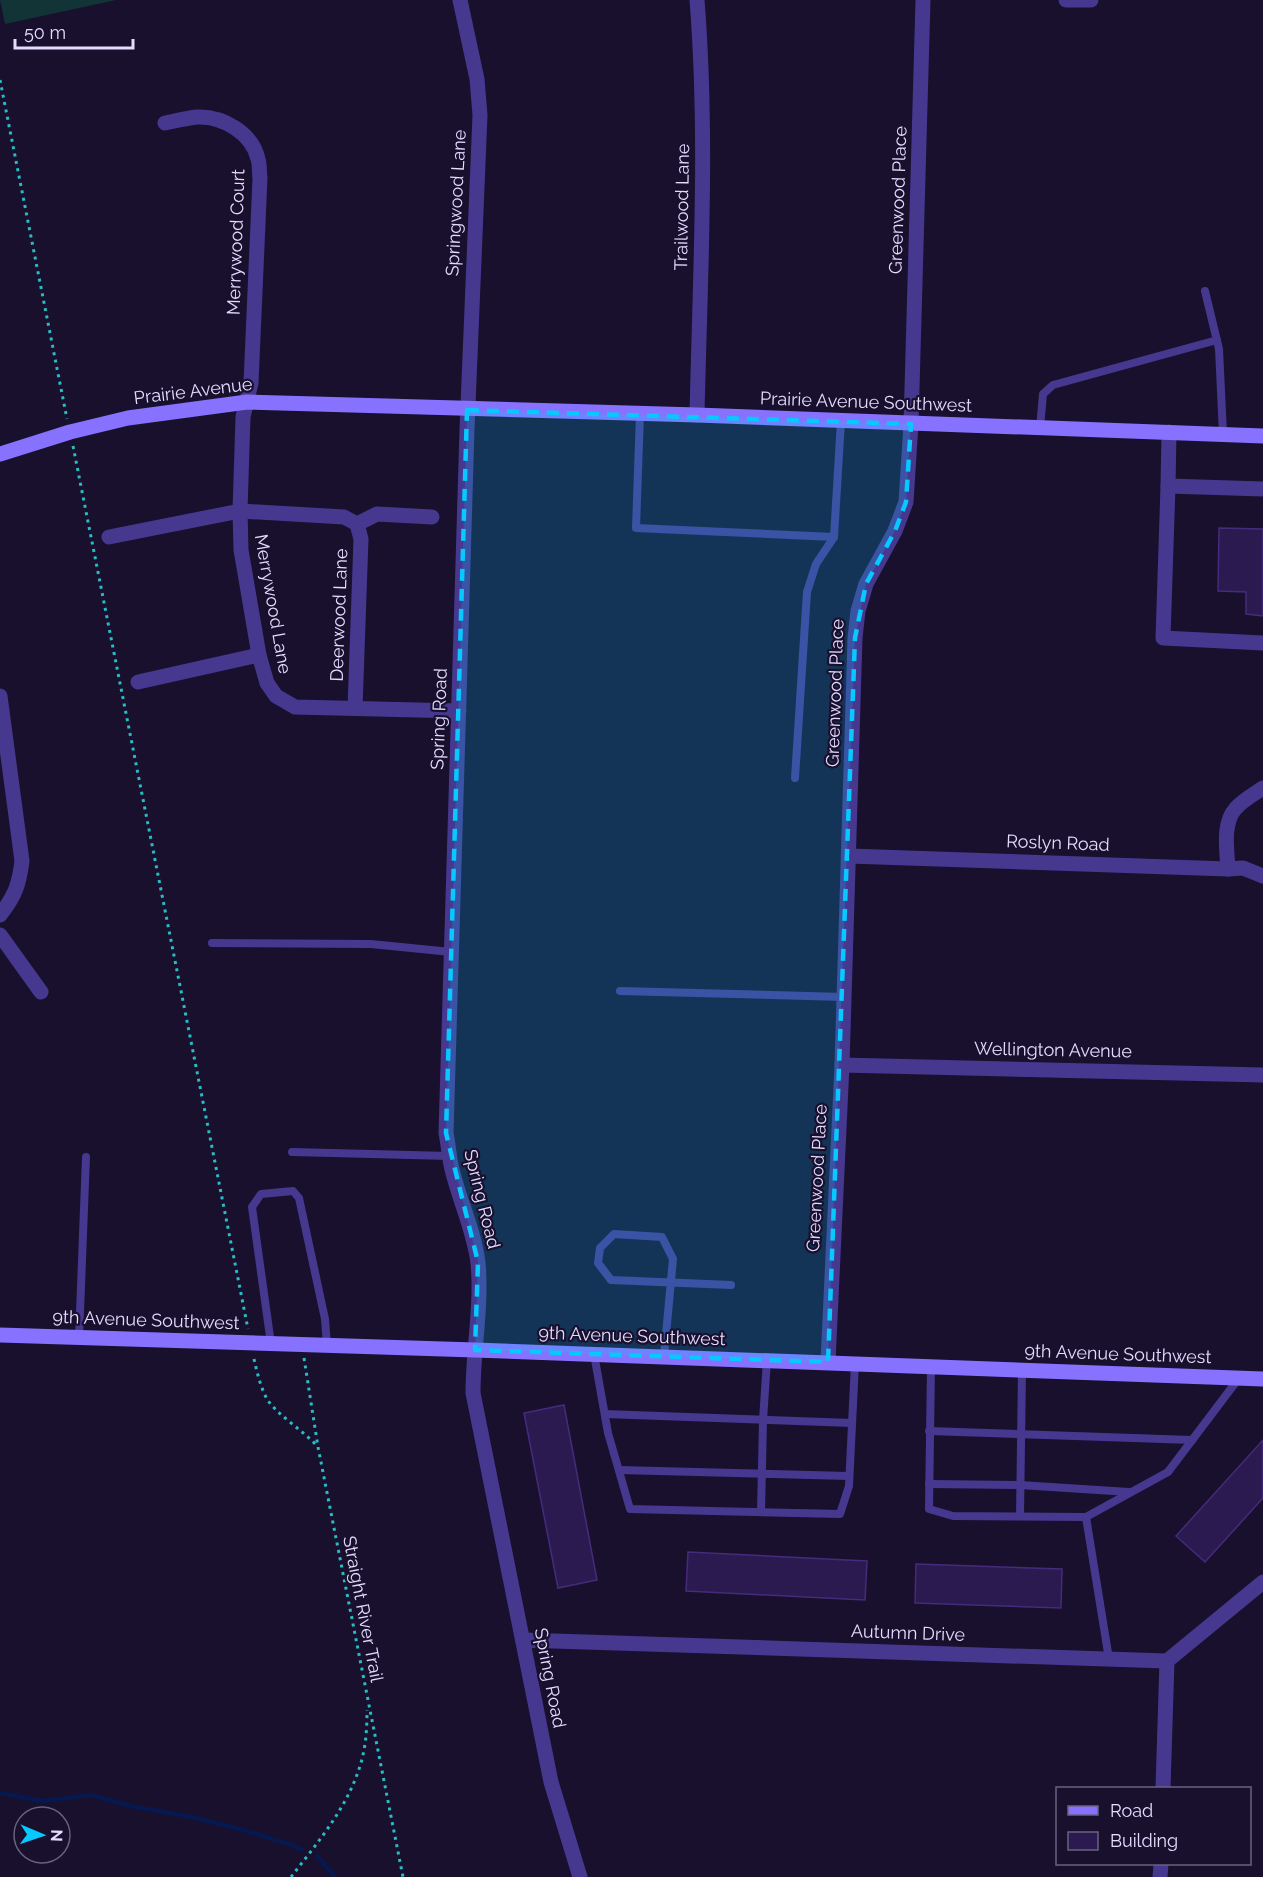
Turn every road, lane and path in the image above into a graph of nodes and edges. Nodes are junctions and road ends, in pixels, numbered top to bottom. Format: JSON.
{"nodes":[{"id":1,"x":460,"y":0,"type":"edge"},
{"id":2,"x":698,"y":0,"type":"edge"},
{"id":3,"x":923,"y":0,"type":"edge"},
{"id":4,"x":1066,"y":0,"type":"edge"},
{"id":5,"x":1091,"y":0,"type":"edge"},
{"id":6,"x":0,"y":80,"type":"edge"},
{"id":7,"x":165,"y":123,"type":"dead end"},
{"id":8,"x":1205,"y":291,"type":"dead end"},
{"id":9,"x":1217,"y":340,"type":"junction"},
{"id":10,"x":247,"y":402,"type":"junction"},
{"id":11,"x":467,"y":410,"type":"junction"},
{"id":12,"x":640,"y":414,"type":"junction"},
{"id":13,"x":697,"y":415,"type":"junction"},
{"id":14,"x":841,"y":421,"type":"junction"},
{"id":15,"x":911,"y":424,"type":"junction"},
{"id":16,"x":1040,"y":428,"type":"junction"},
{"id":17,"x":70,"y":432,"type":"junction"},
{"id":18,"x":1169,"y":432,"type":"junction"},
{"id":19,"x":1223,"y":434,"type":"junction"},
{"id":20,"x":1263,"y":435,"type":"edge"},
{"id":21,"x":0,"y":454,"type":"edge"},
{"id":22,"x":1168,"y":486,"type":"junction"},
{"id":23,"x":1263,"y":489,"type":"edge"},
{"id":24,"x":240,"y":511,"type":"junction"},
{"id":25,"x":432,"y":517,"type":"dead end"},
{"id":26,"x":357,"y":524,"type":"junction"},
{"id":27,"x":109,"y":537,"type":"dead end"},
{"id":28,"x":834,"y":537,"type":"junction"},
{"id":29,"x":1263,"y":643,"type":"edge"},
{"id":30,"x":259,"y":655,"type":"junction"},
{"id":31,"x":138,"y":682,"type":"dead end"},
{"id":32,"x":0,"y":696,"type":"edge"},
{"id":33,"x":355,"y":708,"type":"junction"},
{"id":34,"x":459,"y":711,"type":"junction"},
{"id":35,"x":795,"y":778,"type":"dead end"},
{"id":36,"x":1263,"y":788,"type":"edge"},
{"id":37,"x":849,"y":856,"type":"junction"},
{"id":38,"x":1228,"y":869,"type":"junction"},
{"id":39,"x":1263,"y":876,"type":"edge"},
{"id":40,"x":0,"y":915,"type":"edge"},
{"id":41,"x":0,"y":936,"type":"edge"},
{"id":42,"x":212,"y":943,"type":"dead end"},
{"id":43,"x":451,"y":952,"type":"junction"},
{"id":44,"x":620,"y":991,"type":"dead end"},
{"id":45,"x":41,"y":992,"type":"dead end"},
{"id":46,"x":844,"y":997,"type":"junction"},
{"id":47,"x":842,"y":1065,"type":"junction"},
{"id":48,"x":1263,"y":1075,"type":"edge"},
{"id":49,"x":292,"y":1152,"type":"dead end"},
{"id":50,"x":450,"y":1156,"type":"junction"},
{"id":51,"x":86,"y":1157,"type":"dead end"},
{"id":52,"x":670,"y":1283,"type":"junction"},
{"id":53,"x":730,"y":1285,"type":"dead end"},
{"id":54,"x":0,"y":1335,"type":"edge"},
{"id":55,"x":79,"y":1338,"type":"junction"},
{"id":56,"x":251,"y":1344,"type":"junction"},
{"id":57,"x":271,"y":1344,"type":"junction"},
{"id":58,"x":301,"y":1345,"type":"junction"},
{"id":59,"x":327,"y":1346,"type":"junction"},
{"id":60,"x":475,"y":1350,"type":"junction"},
{"id":61,"x":594,"y":1354,"type":"junction"},
{"id":62,"x":664,"y":1356,"type":"junction"},
{"id":63,"x":767,"y":1360,"type":"junction"},
{"id":64,"x":828,"y":1362,"type":"junction"},
{"id":65,"x":855,"y":1363,"type":"junction"},
{"id":66,"x":931,"y":1366,"type":"junction"},
{"id":67,"x":1022,"y":1370,"type":"junction"},
{"id":68,"x":1240,"y":1378,"type":"junction"},
{"id":69,"x":1263,"y":1379,"type":"edge"},
{"id":70,"x":605,"y":1414,"type":"junction"},
{"id":71,"x":763,"y":1420,"type":"junction"},
{"id":72,"x":852,"y":1423,"type":"junction"},
{"id":73,"x":930,"y":1431,"type":"junction"},
{"id":74,"x":1020,"y":1434,"type":"junction"},
{"id":75,"x":1192,"y":1440,"type":"junction"},
{"id":76,"x":318,"y":1447,"type":"junction"},
{"id":77,"x":619,"y":1470,"type":"junction"},
{"id":78,"x":761,"y":1474,"type":"junction"},
{"id":79,"x":849,"y":1476,"type":"junction"},
{"id":80,"x":929,"y":1484,"type":"junction"},
{"id":81,"x":1020,"y":1485,"type":"junction"},
{"id":82,"x":1130,"y":1492,"type":"junction"},
{"id":83,"x":761,"y":1512,"type":"junction"},
{"id":84,"x":1020,"y":1516,"type":"junction"},
{"id":85,"x":1086,"y":1517,"type":"junction"},
{"id":86,"x":1263,"y":1582,"type":"edge"},
{"id":87,"x":523,"y":1640,"type":"junction"},
{"id":88,"x":1109,"y":1659,"type":"junction"},
{"id":89,"x":1167,"y":1661,"type":"junction"},
{"id":90,"x":368,"y":1702,"type":"junction"},
{"id":91,"x":1163,"y":1787,"type":"edge"},
{"id":92,"x":291,"y":1877,"type":"edge"},
{"id":93,"x":403,"y":1877,"type":"edge"},
{"id":94,"x":580,"y":1877,"type":"edge"}],
"edges":[{"from":1,"to":11,"type":"street","name":"Springwood Lane"},
{"from":2,"to":13,"type":"street","name":"Trailwood Lane"},
{"from":3,"to":15,"type":"street","name":"Greenwood Place"},
{"from":4,"to":5,"type":"street"},
{"from":6,"to":17,"type":"path"},
{"from":7,"to":10,"type":"street","name":"Merrywood Court"},
{"from":8,"to":9,"type":"lane"},
{"from":9,"to":16,"type":"lane"},
{"from":9,"to":19,"type":"lane"},
{"from":10,"to":11,"type":"street","name":"Prairie Avenue"},
{"from":10,"to":17,"type":"street","name":"Prairie Avenue"},
{"from":10,"to":24,"type":"street","name":"Merrywood Lane"},
{"from":11,"to":12,"type":"street","name":"Prairie Avenue Southwest"},
{"from":11,"to":34,"type":"street","name":"Spring Road"},
{"from":12,"to":13,"type":"street","name":"Prairie Avenue Southwest"},
{"from":12,"to":28,"type":"lane"},
{"from":13,"to":14,"type":"street","name":"Prairie Avenue Southwest"},
{"from":14,"to":15,"type":"street","name":"Prairie Avenue Southwest"},
{"from":14,"to":28,"type":"lane"},
{"from":15,"to":16,"type":"street","name":"Prairie Avenue Southwest"},
{"from":15,"to":37,"type":"street","name":"Greenwood Place"},
{"from":16,"to":18,"type":"street","name":"Prairie Avenue Southwest"},
{"from":17,"to":21,"type":"street","name":"Prairie Avenue"},
{"from":17,"to":56,"type":"path"},
{"from":18,"to":19,"type":"street","name":"Prairie Avenue Southwest"},
{"from":18,"to":22,"type":"street"},
{"from":19,"to":20,"type":"street","name":"Prairie Avenue Southwest"},
{"from":22,"to":23,"type":"street"},
{"from":22,"to":29,"type":"street"},
{"from":24,"to":26,"type":"street","name":"Deerwood Lane"},
{"from":24,"to":27,"type":"street","name":"Deerwood Lane"},
{"from":24,"to":30,"type":"street","name":"Merrywood Lane"},
{"from":25,"to":26,"type":"street"},
{"from":26,"to":33,"type":"street","name":"Deerwood Lane"},
{"from":28,"to":35,"type":"lane"},
{"from":30,"to":31,"type":"street"},
{"from":30,"to":33,"type":"street","name":"Merrywood Lane"},
{"from":32,"to":40,"type":"street"},
{"from":33,"to":34,"type":"street","name":"Merrywood Lane"},
{"from":34,"to":43,"type":"street","name":"Spring Road"},
{"from":36,"to":38,"type":"street"},
{"from":37,"to":38,"type":"street","name":"Roslyn Road"},
{"from":37,"to":46,"type":"street","name":"Greenwood Place"},
{"from":38,"to":39,"type":"street","name":"Roslyn Road"},
{"from":41,"to":45,"type":"street"},
{"from":42,"to":43,"type":"lane"},
{"from":43,"to":50,"type":"street","name":"Spring Road"},
{"from":44,"to":46,"type":"lane"},
{"from":46,"to":47,"type":"street","name":"Greenwood Place"},
{"from":47,"to":48,"type":"street","name":"Wellington Avenue"},
{"from":47,"to":64,"type":"street","name":"Greenwood Place"},
{"from":49,"to":50,"type":"lane"},
{"from":50,"to":60,"type":"street","name":"Spring Road"},
{"from":51,"to":55,"type":"lane"},
{"from":52,"to":52,"type":"lane"},
{"from":52,"to":53,"type":"lane"},
{"from":52,"to":62,"type":"lane"},
{"from":54,"to":55,"type":"street","name":"9th Avenue Southwest"},
{"from":55,"to":56,"type":"street","name":"9th Avenue Southwest"},
{"from":56,"to":57,"type":"street","name":"9th Avenue Southwest"},
{"from":56,"to":76,"type":"path"},
{"from":57,"to":58,"type":"street","name":"9th Avenue Southwest"},
{"from":57,"to":59,"type":"lane"},
{"from":58,"to":59,"type":"street","name":"9th Avenue Southwest"},
{"from":58,"to":76,"type":"path","name":"Straight River Trail"},
{"from":59,"to":60,"type":"street","name":"9th Avenue Southwest"},
{"from":60,"to":61,"type":"street","name":"9th Avenue Southwest"},
{"from":60,"to":87,"type":"street","name":"Spring Road"},
{"from":61,"to":62,"type":"street","name":"9th Avenue Southwest"},
{"from":61,"to":70,"type":"lane"},
{"from":62,"to":63,"type":"street","name":"9th Avenue Southwest"},
{"from":63,"to":64,"type":"street","name":"9th Avenue Southwest"},
{"from":63,"to":71,"type":"lane"},
{"from":64,"to":65,"type":"street","name":"9th Avenue Southwest"},
{"from":65,"to":66,"type":"street","name":"9th Avenue Southwest"},
{"from":65,"to":72,"type":"lane"},
{"from":66,"to":67,"type":"street","name":"9th Avenue Southwest"},
{"from":66,"to":73,"type":"lane"},
{"from":67,"to":68,"type":"street","name":"9th Avenue Southwest"},
{"from":67,"to":74,"type":"lane"},
{"from":68,"to":69,"type":"street","name":"9th Avenue Southwest"},
{"from":68,"to":75,"type":"lane"},
{"from":70,"to":71,"type":"lane"},
{"from":70,"to":77,"type":"lane"},
{"from":71,"to":72,"type":"lane"},
{"from":71,"to":78,"type":"lane"},
{"from":72,"to":79,"type":"lane"},
{"from":73,"to":74,"type":"lane"},
{"from":73,"to":80,"type":"lane"},
{"from":74,"to":75,"type":"lane"},
{"from":74,"to":81,"type":"lane"},
{"from":75,"to":82,"type":"lane"},
{"from":76,"to":90,"type":"path","name":"Straight River Trail"},
{"from":77,"to":78,"type":"lane"},
{"from":77,"to":83,"type":"lane"},
{"from":78,"to":79,"type":"lane"},
{"from":78,"to":83,"type":"lane"},
{"from":79,"to":83,"type":"lane"},
{"from":80,"to":81,"type":"lane"},
{"from":80,"to":84,"type":"lane"},
{"from":81,"to":82,"type":"lane"},
{"from":81,"to":84,"type":"lane"},
{"from":82,"to":85,"type":"lane"},
{"from":84,"to":85,"type":"lane"},
{"from":85,"to":88,"type":"lane"},
{"from":86,"to":89,"type":"street"},
{"from":87,"to":88,"type":"street","name":"Autumn Drive"},
{"from":87,"to":94,"type":"street","name":"Spring Road"},
{"from":88,"to":89,"type":"street","name":"Autumn Drive"},
{"from":89,"to":91,"type":"street"},
{"from":90,"to":92,"type":"path"},
{"from":90,"to":93,"type":"path","name":"Straight River Trail"}]}
